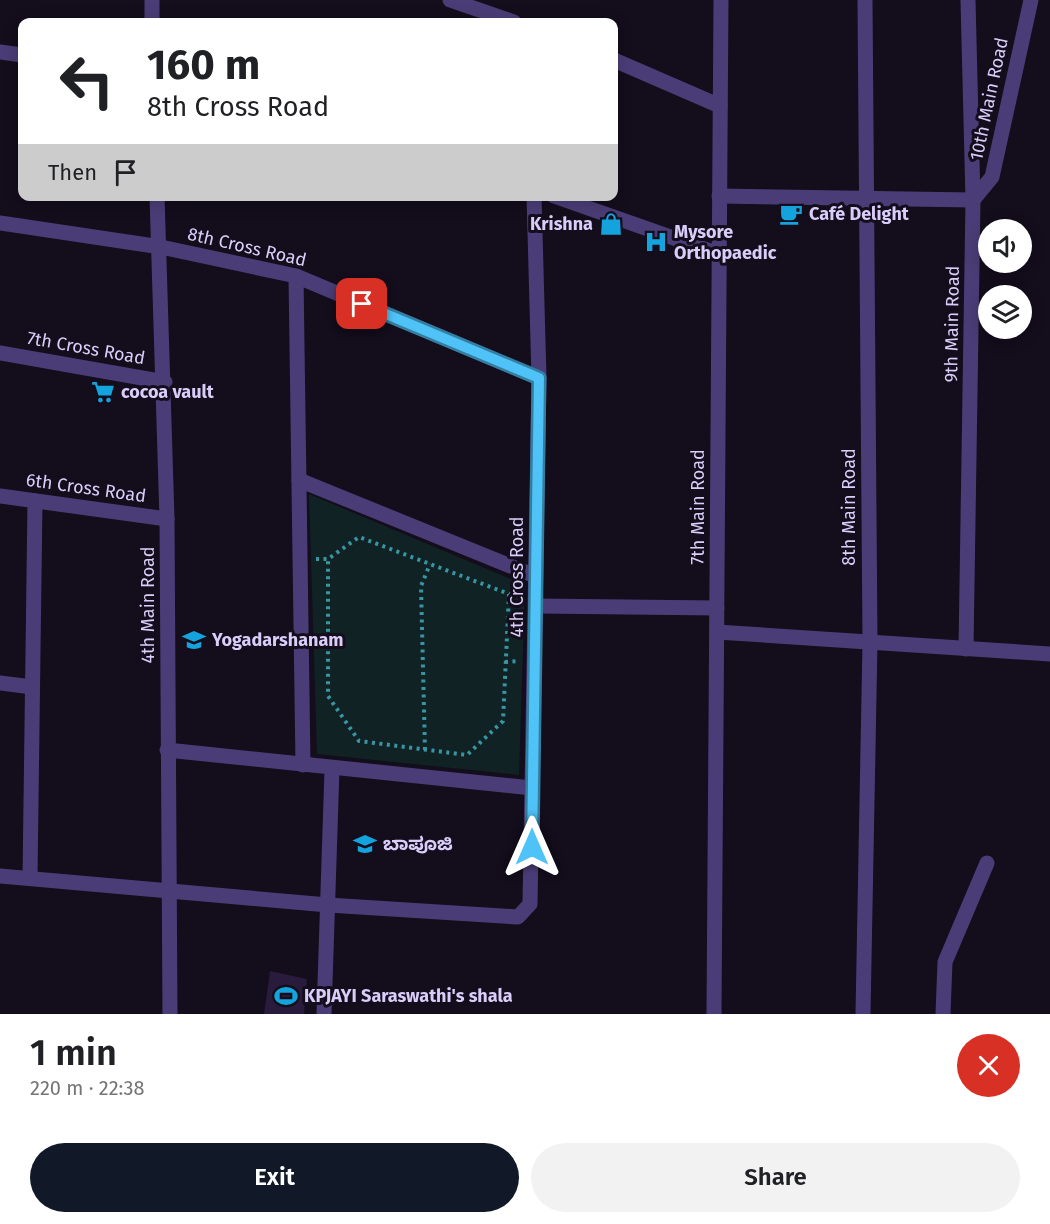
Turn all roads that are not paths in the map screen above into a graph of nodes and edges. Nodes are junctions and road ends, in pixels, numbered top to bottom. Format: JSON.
{"nodes":[{"id":1,"x":152,"y":0,"type":"edge"},
{"id":2,"x":450,"y":0,"type":"edge"},
{"id":3,"x":721,"y":0,"type":"edge"},
{"id":4,"x":865,"y":0,"type":"edge"},
{"id":5,"x":968,"y":0,"type":"edge"},
{"id":6,"x":1031,"y":0,"type":"edge"},
{"id":7,"x":152,"y":18,"type":"edge"},
{"id":8,"x":502,"y":18,"type":"edge"},
{"id":9,"x":0,"y":52,"type":"edge"},
{"id":10,"x":18,"y":54,"type":"edge"},
{"id":11,"x":618,"y":62,"type":"edge"},
{"id":12,"x":720,"y":106,"type":"junction"},
{"id":13,"x":719,"y":196,"type":"junction"},
{"id":14,"x":866,"y":198,"type":"junction"},
{"id":15,"x":973,"y":200,"type":"junction"},
{"id":16,"x":158,"y":201,"type":"edge"},
{"id":17,"x":534,"y":201,"type":"edge"},
{"id":18,"x":568,"y":201,"type":"edge"},
{"id":19,"x":0,"y":223,"type":"edge"},
{"id":20,"x":160,"y":247,"type":"junction"},
{"id":21,"x":719,"y":254,"type":"junction"},
{"id":22,"x":296,"y":276,"type":"junction"},
{"id":23,"x":0,"y":353,"type":"edge"},
{"id":24,"x":539,"y":378,"type":"junction"},
{"id":25,"x":165,"y":382,"type":"junction"},
{"id":26,"x":299,"y":480,"type":"junction"},
{"id":27,"x":0,"y":496,"type":"edge"},
{"id":28,"x":36,"y":501,"type":"junction"},
{"id":29,"x":167,"y":519,"type":"junction"},
{"id":30,"x":536,"y":576,"type":"junction"},
{"id":31,"x":537,"y":606,"type":"junction"},
{"id":32,"x":717,"y":608,"type":"junction"},
{"id":33,"x":717,"y":632,"type":"junction"},
{"id":34,"x":870,"y":642,"type":"junction"},
{"id":35,"x":966,"y":649,"type":"junction"},
{"id":36,"x":1050,"y":654,"type":"edge"},
{"id":37,"x":0,"y":683,"type":"edge"},
{"id":38,"x":32,"y":687,"type":"junction"},
{"id":39,"x":167,"y":750,"type":"junction"},
{"id":40,"x":303,"y":765,"type":"junction"},
{"id":41,"x":332,"y":769,"type":"junction"},
{"id":42,"x":532,"y":789,"type":"junction"},
{"id":43,"x":987,"y":863,"type":"dead end"},
{"id":44,"x":0,"y":876,"type":"edge"},
{"id":45,"x":30,"y":878,"type":"junction"},
{"id":46,"x":171,"y":891,"type":"junction"},
{"id":47,"x":328,"y":905,"type":"junction"},
{"id":48,"x":170,"y":1014,"type":"edge"},
{"id":49,"x":324,"y":1014,"type":"edge"},
{"id":50,"x":714,"y":1014,"type":"edge"},
{"id":51,"x":863,"y":1014,"type":"edge"},
{"id":52,"x":943,"y":1014,"type":"edge"}],
"edges":[{"from":1,"to":7,"type":"street"},
{"from":2,"to":8,"type":"street"},
{"from":3,"to":12,"type":"street","name":"7th Main Road"},
{"from":4,"to":14,"type":"street","name":"8th Main Road"},
{"from":5,"to":15,"type":"street","name":"9th Main Road"},
{"from":6,"to":15,"type":"street","name":"10th Main Road"},
{"from":9,"to":10,"type":"street"},
{"from":11,"to":12,"type":"street"},
{"from":12,"to":13,"type":"street","name":"7th Main Road"},
{"from":13,"to":14,"type":"street"},
{"from":13,"to":21,"type":"street","name":"7th Main Road"},
{"from":14,"to":15,"type":"street"},
{"from":14,"to":34,"type":"street","name":"8th Main Road"},
{"from":15,"to":35,"type":"street","name":"9th Main Road"},
{"from":16,"to":20,"type":"street","name":"4th Main Road"},
{"from":17,"to":24,"type":"street","name":"4th Cross Road"},
{"from":18,"to":21,"type":"street"},
{"from":19,"to":20,"type":"street","name":"8th Cross Road"},
{"from":20,"to":22,"type":"street","name":"8th Cross Road"},
{"from":20,"to":25,"type":"street","name":"4th Main Road"},
{"from":21,"to":32,"type":"street","name":"7th Main Road"},
{"from":22,"to":24,"type":"street","name":"8th Cross Road"},
{"from":22,"to":26,"type":"street"},
{"from":23,"to":25,"type":"street","name":"7th Cross Road"},
{"from":24,"to":30,"type":"street","name":"4th Cross Road"},
{"from":25,"to":29,"type":"street","name":"4th Main Road"},
{"from":26,"to":30,"type":"street"},
{"from":26,"to":40,"type":"street"},
{"from":27,"to":28,"type":"street","name":"6th Cross Road"},
{"from":28,"to":29,"type":"street","name":"6th Cross Road"},
{"from":28,"to":38,"type":"street"},
{"from":29,"to":39,"type":"street","name":"4th Main Road"},
{"from":30,"to":31,"type":"street","name":"4th Cross Road"},
{"from":31,"to":32,"type":"street"},
{"from":31,"to":42,"type":"street","name":"4th Cross Road"},
{"from":32,"to":33,"type":"street","name":"7th Main Road"},
{"from":33,"to":34,"type":"street"},
{"from":33,"to":50,"type":"street","name":"7th Main Road"},
{"from":34,"to":35,"type":"street"},
{"from":34,"to":51,"type":"street","name":"8th Main Road"},
{"from":35,"to":36,"type":"street"},
{"from":37,"to":38,"type":"street"},
{"from":38,"to":45,"type":"street"},
{"from":39,"to":40,"type":"street"},
{"from":39,"to":46,"type":"street","name":"4th Main Road"},
{"from":40,"to":41,"type":"street"},
{"from":41,"to":42,"type":"street"},
{"from":41,"to":47,"type":"street"},
{"from":42,"to":47,"type":"street","name":"4th Cross Road"},
{"from":43,"to":52,"type":"street"},
{"from":44,"to":45,"type":"street"},
{"from":45,"to":46,"type":"street"},
{"from":46,"to":47,"type":"street"},
{"from":46,"to":48,"type":"street","name":"4th Main Road"},
{"from":47,"to":49,"type":"street"}]}
